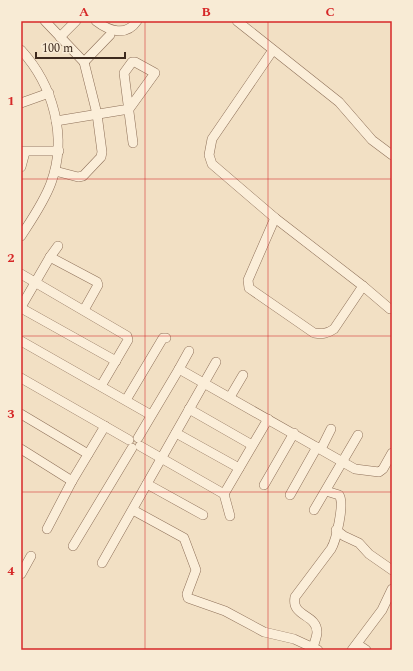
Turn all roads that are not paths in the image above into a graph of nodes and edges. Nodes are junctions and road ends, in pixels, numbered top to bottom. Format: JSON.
{"nodes":[{"id":1,"x":45,"y":21,"type":"edge"},
{"id":2,"x":76,"y":21,"type":"edge"},
{"id":3,"x":96,"y":21,"type":"edge"},
{"id":4,"x":137,"y":21,"type":"edge"},
{"id":5,"x":237,"y":21,"type":"edge"},
{"id":6,"x":110,"y":35,"type":"dead end"},
{"id":7,"x":60,"y":37,"type":"junction"},
{"id":8,"x":21,"y":50,"type":"edge"},
{"id":9,"x":273,"y":50,"type":"junction"},
{"id":10,"x":84,"y":62,"type":"junction"},
{"id":11,"x":49,"y":93,"type":"junction"},
{"id":12,"x":21,"y":103,"type":"edge"},
{"id":13,"x":129,"y":109,"type":"junction"},
{"id":14,"x":97,"y":114,"type":"junction"},
{"id":15,"x":56,"y":121,"type":"junction"},
{"id":16,"x":133,"y":143,"type":"dead end"},
{"id":17,"x":59,"y":151,"type":"junction"},
{"id":18,"x":23,"y":152,"type":"edge"},
{"id":19,"x":392,"y":155,"type":"edge"},
{"id":20,"x":21,"y":167,"type":"edge"},
{"id":21,"x":55,"y":171,"type":"junction"},
{"id":22,"x":275,"y":218,"type":"junction"},
{"id":23,"x":21,"y":236,"type":"edge"},
{"id":24,"x":58,"y":246,"type":"dead end"},
{"id":25,"x":50,"y":257,"type":"junction"},
{"id":26,"x":21,"y":274,"type":"edge"},
{"id":27,"x":35,"y":282,"type":"junction"},
{"id":28,"x":363,"y":286,"type":"junction"},
{"id":29,"x":21,"y":307,"type":"edge"},
{"id":30,"x":390,"y":309,"type":"dead end"},
{"id":31,"x":84,"y":310,"type":"junction"},
{"id":32,"x":166,"y":338,"type":"dead end"},
{"id":33,"x":21,"y":341,"type":"edge"},
{"id":34,"x":189,"y":351,"type":"dead end"},
{"id":35,"x":116,"y":361,"type":"junction"},
{"id":36,"x":216,"y":362,"type":"dead end"},
{"id":37,"x":179,"y":369,"type":"junction"},
{"id":38,"x":243,"y":375,"type":"dead end"},
{"id":39,"x":21,"y":378,"type":"edge"},
{"id":40,"x":204,"y":382,"type":"junction"},
{"id":41,"x":101,"y":386,"type":"junction"},
{"id":42,"x":230,"y":397,"type":"junction"},
{"id":43,"x":126,"y":400,"type":"junction"},
{"id":44,"x":189,"y":409,"type":"junction"},
{"id":45,"x":21,"y":414,"type":"edge"},
{"id":46,"x":151,"y":415,"type":"junction"},
{"id":47,"x":268,"y":418,"type":"junction"},
{"id":48,"x":105,"y":426,"type":"junction"},
{"id":49,"x":331,"y":429,"type":"dead end"},
{"id":50,"x":176,"y":433,"type":"junction"},
{"id":51,"x":294,"y":433,"type":"junction"},
{"id":52,"x":358,"y":435,"type":"dead end"},
{"id":53,"x":134,"y":443,"type":"junction"},
{"id":54,"x":252,"y":445,"type":"junction"},
{"id":55,"x":319,"y":448,"type":"junction"},
{"id":56,"x":21,"y":449,"type":"edge"},
{"id":57,"x":392,"y":452,"type":"edge"},
{"id":58,"x":88,"y":454,"type":"junction"},
{"id":59,"x":162,"y":458,"type":"junction"},
{"id":60,"x":343,"y":462,"type":"junction"},
{"id":61,"x":239,"y":468,"type":"junction"},
{"id":62,"x":72,"y":481,"type":"junction"},
{"id":63,"x":147,"y":484,"type":"junction"},
{"id":64,"x":264,"y":485,"type":"dead end"},
{"id":65,"x":326,"y":491,"type":"junction"},
{"id":66,"x":224,"y":494,"type":"junction"},
{"id":67,"x":290,"y":495,"type":"dead end"},
{"id":68,"x":133,"y":510,"type":"junction"},
{"id":69,"x":314,"y":510,"type":"dead end"},
{"id":70,"x":204,"y":515,"type":"dead end"},
{"id":71,"x":230,"y":516,"type":"dead end"},
{"id":72,"x":47,"y":529,"type":"dead end"},
{"id":73,"x":336,"y":530,"type":"junction"},
{"id":74,"x":73,"y":546,"type":"dead end"},
{"id":75,"x":32,"y":556,"type":"dead end"},
{"id":76,"x":102,"y":563,"type":"dead end"},
{"id":77,"x":392,"y":570,"type":"edge"},
{"id":78,"x":21,"y":574,"type":"edge"},
{"id":79,"x":392,"y":589,"type":"edge"},
{"id":80,"x":355,"y":647,"type":"edge"},
{"id":81,"x":316,"y":649,"type":"edge"},
{"id":82,"x":366,"y":650,"type":"edge"}],
"edges":[{"from":1,"to":7,"type":"street"},
{"from":2,"to":7,"type":"street"},
{"from":3,"to":4,"type":"street"},
{"from":5,"to":9,"type":"street"},
{"from":6,"to":10,"type":"street"},
{"from":7,"to":10,"type":"street"},
{"from":8,"to":11,"type":"street"},
{"from":9,"to":19,"type":"street"},
{"from":9,"to":22,"type":"street"},
{"from":10,"to":14,"type":"street"},
{"from":11,"to":12,"type":"street"},
{"from":11,"to":15,"type":"street"},
{"from":13,"to":13,"type":"street"},
{"from":13,"to":14,"type":"street"},
{"from":13,"to":16,"type":"street"},
{"from":14,"to":15,"type":"street"},
{"from":14,"to":21,"type":"street"},
{"from":15,"to":17,"type":"street"},
{"from":17,"to":18,"type":"street"},
{"from":17,"to":21,"type":"street"},
{"from":18,"to":20,"type":"street"},
{"from":21,"to":23,"type":"street"},
{"from":22,"to":28,"type":"street"},
{"from":22,"to":28,"type":"street"},
{"from":24,"to":25,"type":"street"},
{"from":25,"to":27,"type":"street"},
{"from":25,"to":31,"type":"street"},
{"from":26,"to":27,"type":"street"},
{"from":27,"to":29,"type":"street"},
{"from":27,"to":31,"type":"street"},
{"from":28,"to":30,"type":"street"},
{"from":29,"to":35,"type":"street"},
{"from":31,"to":35,"type":"street"},
{"from":32,"to":43,"type":"street"},
{"from":33,"to":41,"type":"street"},
{"from":34,"to":37,"type":"street"},
{"from":35,"to":41,"type":"street"},
{"from":36,"to":40,"type":"street"},
{"from":37,"to":40,"type":"street"},
{"from":37,"to":46,"type":"street"},
{"from":38,"to":42,"type":"street"},
{"from":39,"to":48,"type":"street"},
{"from":40,"to":42,"type":"street"},
{"from":40,"to":44,"type":"street"},
{"from":41,"to":43,"type":"street"},
{"from":42,"to":47,"type":"street"},
{"from":43,"to":46,"type":"street"},
{"from":44,"to":50,"type":"street"},
{"from":44,"to":54,"type":"street"},
{"from":45,"to":58,"type":"street"},
{"from":46,"to":53,"type":"street"},
{"from":47,"to":51,"type":"street"},
{"from":47,"to":54,"type":"street"},
{"from":48,"to":53,"type":"street"},
{"from":48,"to":58,"type":"street"},
{"from":49,"to":55,"type":"street"},
{"from":50,"to":59,"type":"street"},
{"from":50,"to":61,"type":"street"},
{"from":51,"to":55,"type":"street"},
{"from":51,"to":64,"type":"street"},
{"from":52,"to":60,"type":"street"},
{"from":53,"to":59,"type":"street"},
{"from":53,"to":74,"type":"street"},
{"from":54,"to":61,"type":"street"},
{"from":55,"to":60,"type":"street"},
{"from":55,"to":67,"type":"street"},
{"from":56,"to":62,"type":"street"},
{"from":57,"to":60,"type":"street"},
{"from":58,"to":62,"type":"street"},
{"from":59,"to":63,"type":"street"},
{"from":59,"to":66,"type":"street"},
{"from":60,"to":65,"type":"street"},
{"from":61,"to":66,"type":"street"},
{"from":62,"to":72,"type":"street"},
{"from":63,"to":68,"type":"street"},
{"from":63,"to":70,"type":"street"},
{"from":65,"to":69,"type":"street"},
{"from":65,"to":73,"type":"street"},
{"from":66,"to":71,"type":"street"},
{"from":68,"to":76,"type":"street"},
{"from":68,"to":81,"type":"street"},
{"from":73,"to":77,"type":"street"},
{"from":73,"to":81,"type":"street"},
{"from":75,"to":78,"type":"street"},
{"from":79,"to":80,"type":"street"},
{"from":80,"to":82,"type":"street"}]}
